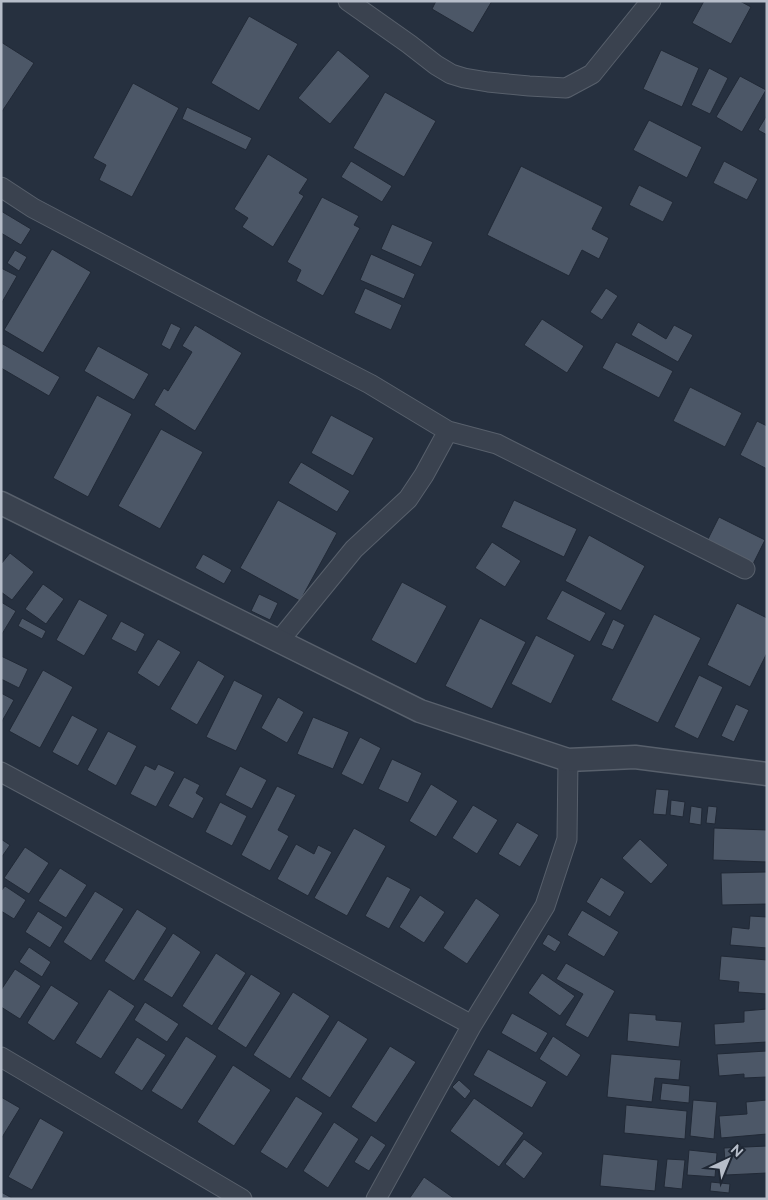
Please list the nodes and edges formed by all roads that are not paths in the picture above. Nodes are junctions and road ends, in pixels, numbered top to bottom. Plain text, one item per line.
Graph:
1 (348, 1) edge
2 (651, 1) edge
3 (1, 188) edge
4 (448, 431) junction
5 (1, 503) edge
6 (745, 569) dead end
7 (279, 641) junction
8 (568, 760) junction
9 (1, 772) edge
10 (767, 774) edge
11 (472, 1025) junction
12 (1, 1057) edge
13 (242, 1199) edge
14 (376, 1199) edge

1 - 2 street
3 - 4 street
4 - 6 street
4 - 7 street
5 - 7 street
7 - 8 street
8 - 10 street
8 - 11 street
9 - 11 street
11 - 14 street
12 - 13 street

